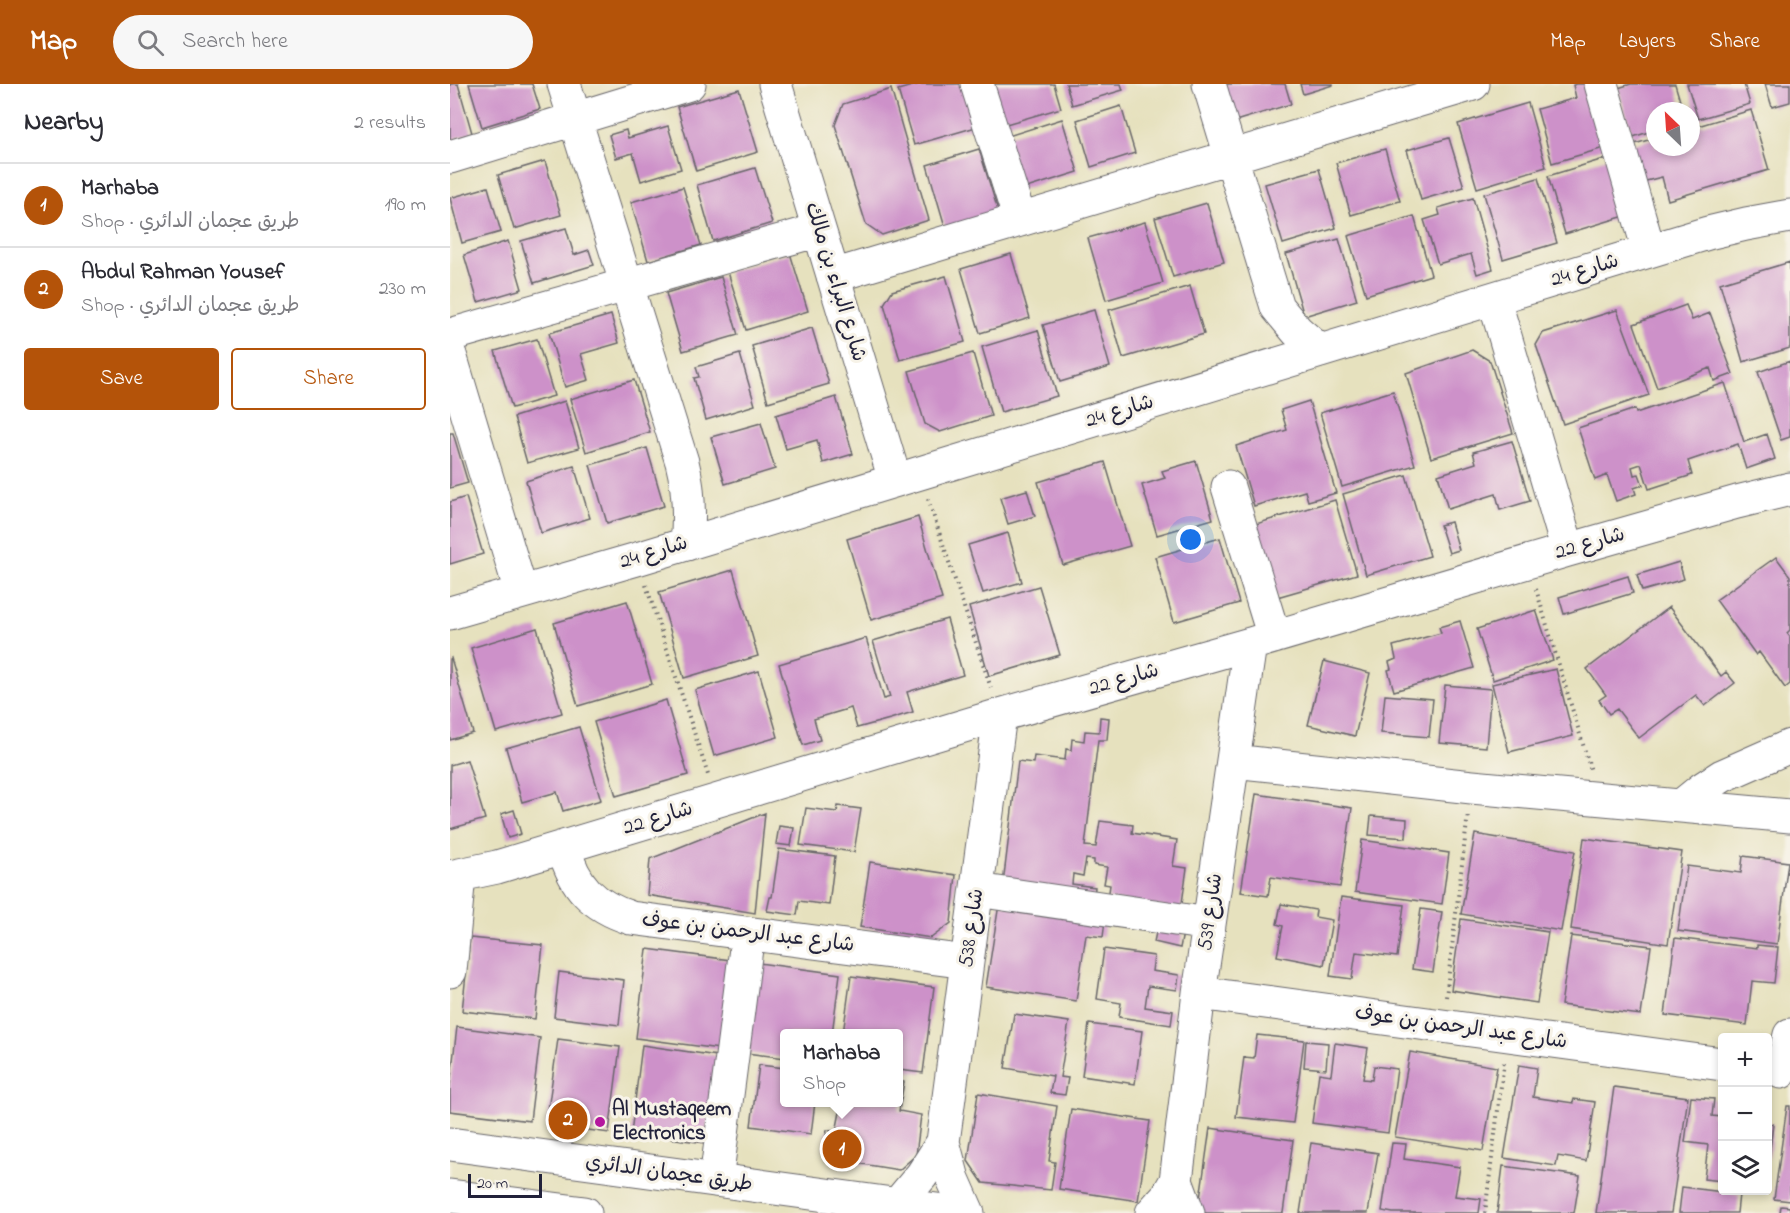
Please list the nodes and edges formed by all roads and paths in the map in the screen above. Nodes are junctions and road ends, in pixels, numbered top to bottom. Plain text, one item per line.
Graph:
1 (564, 84) edge
2 (688, 84) edge
3 (977, 84) edge
4 (1209, 84) edge
5 (1473, 84) edge
6 (1601, 84) edge
7 (784, 86) edge
8 (1399, 95) edge
9 (575, 120) junction
10 (450, 157) edge
11 (1232, 157) junction
12 (1790, 216) edge
13 (1020, 220) junction
14 (819, 230) junction
15 (1649, 251) junction
16 (833, 276) junction
17 (626, 285) junction
18 (1494, 299) junction
19 (1277, 307) junction
20 (450, 335) edge
21 (1320, 351) junction
22 (450, 355) edge
23 (1259, 370) junction
24 (908, 477) junction
25 (1228, 487) dead end
26 (1790, 489) edge
27 (687, 544) junction
28 (1568, 550) junction
29 (637, 559) junction
30 (1528, 562) junction
31 (521, 592) junction
32 (450, 613) edge
33 (1262, 641) junction
34 (1000, 715) junction
35 (1790, 746) edge
36 (1233, 761) junction
37 (1472, 787) junction
38 (1599, 798) junction
39 (717, 801) junction
40 (1681, 806) junction
41 (1790, 816) edge
42 (564, 848) junction
43 (454, 876) edge
44 (978, 890) junction
45 (1209, 924) junction
46 (748, 933) junction
47 (967, 963) junction
48 (450, 970) edge
49 (1199, 993) junction
50 (1442, 1026) junction
51 (1508, 1035) junction
52 (1790, 1035) edge
53 (1718, 1063) edge
54 (1779, 1072) edge
55 (943, 1142) junction
56 (450, 1144) edge
57 (717, 1180) junction
58 (1176, 1181) junction
59 (450, 1196) edge
60 (897, 1205) junction
61 (585, 1213) edge
62 (959, 1213) edge
63 (968, 1213) edge
64 (1152, 1213) edge
65 (1188, 1213) edge
66 (1485, 1213) edge

1 - 9 street
2 - 9 street
3 - 13 street
4 - 11 street
5 - 8 street
6 - 15 street
7 - 14 street, شارع البراء بن مالك
8 - 11 street
9 - 10 street
9 - 17 street
11 - 13 street
11 - 19 street
12 - 15 street, شارع 24
13 - 16 street
14 - 16 street, شارع البراء بن مالك
14 - 17 street
15 - 18 street, شارع 24
16 - 24 street, شارع البراء بن مالك
17 - 20 street
17 - 27 street
18 - 21 street, شارع 24
18 - 28 street
19 - 21 street
19 - 23 street
21 - 23 street, شارع 24
22 - 31 street
23 - 24 street, شارع 24
24 - 27 street, شارع 24
24 - 34 path
25 - 33 street
26 - 28 street, شارع 22
27 - 29 street, شارع 24
28 - 30 street, شارع 22
29 - 31 street, شارع 24
29 - 39 path
30 - 33 street, شارع 22
30 - 38 path
31 - 32 street, شارع 24
33 - 34 street, شارع 22
33 - 36 street, شارع 539
34 - 39 street, شارع 22
34 - 44 street, شارع 538
35 - 40 street
36 - 37 street
36 - 45 street, شارع 539
37 - 38 street
37 - 50 path
38 - 40 street
39 - 42 street, شارع 22
40 - 41 street
42 - 43 street, شارع 22
42 - 46 street, شارع عبد الرحمن بن عوف
43 - 48 street
44 - 45 street
44 - 47 street, شارع 538
45 - 49 street, شارع 539
46 - 47 street, شارع عبد الرحمن بن عوف
46 - 57 street
47 - 55 street, شارع 538
49 - 50 street, شارع عبد الرحمن بن عوف
49 - 58 street, شارع 539
50 - 51 street, شارع عبد الرحمن بن عوف
51 - 53 street, شارع عبد الرحمن بن عوف
51 - 66 path
52 - 54 street
55 - 60 street, شارع 538
55 - 63 street, شارع 538
56 - 57 street, طريق عجمان الدائري
57 - 60 street, طريق عجمان الدائري
58 - 64 street, شارع 539
58 - 65 street, شارع 539
59 - 61 street
60 - 62 street, طريق عجمان الدائري

